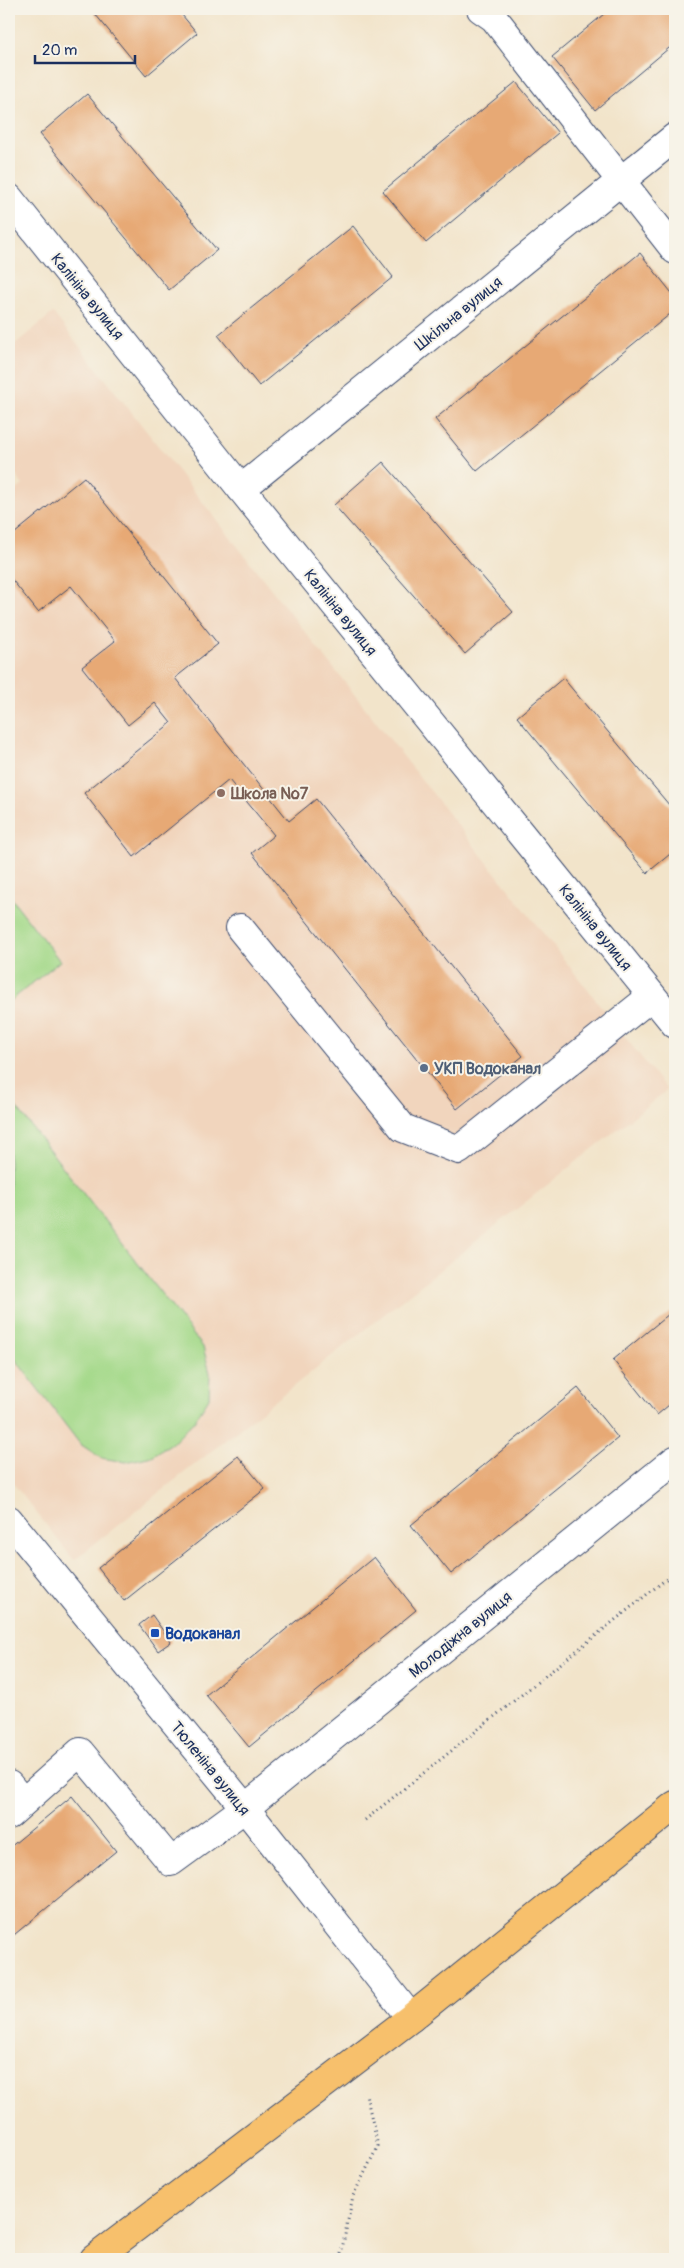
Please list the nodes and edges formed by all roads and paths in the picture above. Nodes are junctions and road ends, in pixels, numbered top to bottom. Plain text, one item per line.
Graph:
1 (481, 9) edge
2 (675, 137) edge
3 (621, 181) junction
4 (9, 198) edge
5 (675, 250) edge
6 (241, 489) junction
7 (240, 928) dead end
8 (652, 996) junction
9 (675, 1024) edge
10 (675, 1460) edge
11 (9, 1520) edge
12 (675, 1572) edge
13 (14, 1801) edge
14 (675, 1805) edge
15 (244, 1808) junction
16 (365, 1820) dead end
17 (412, 2018) junction
18 (366, 2094) dead end
19 (94, 2259) edge
20 (340, 2259) edge

1 - 3 street
2 - 3 street, Шкільна вулиця
3 - 5 street
3 - 6 street, Шкільна вулиця
4 - 6 street, Калініна вулиця
6 - 8 street, Калініна вулиця
7 - 8 street
8 - 9 street, Калініна вулиця
10 - 15 street, Молодіжна вулиця
11 - 15 street, Тюленіна вулиця
12 - 16 path
13 - 15 street, Молодіжна вулиця
14 - 17 highway
15 - 17 street, Тюленіна вулиця
17 - 19 highway
18 - 20 path

